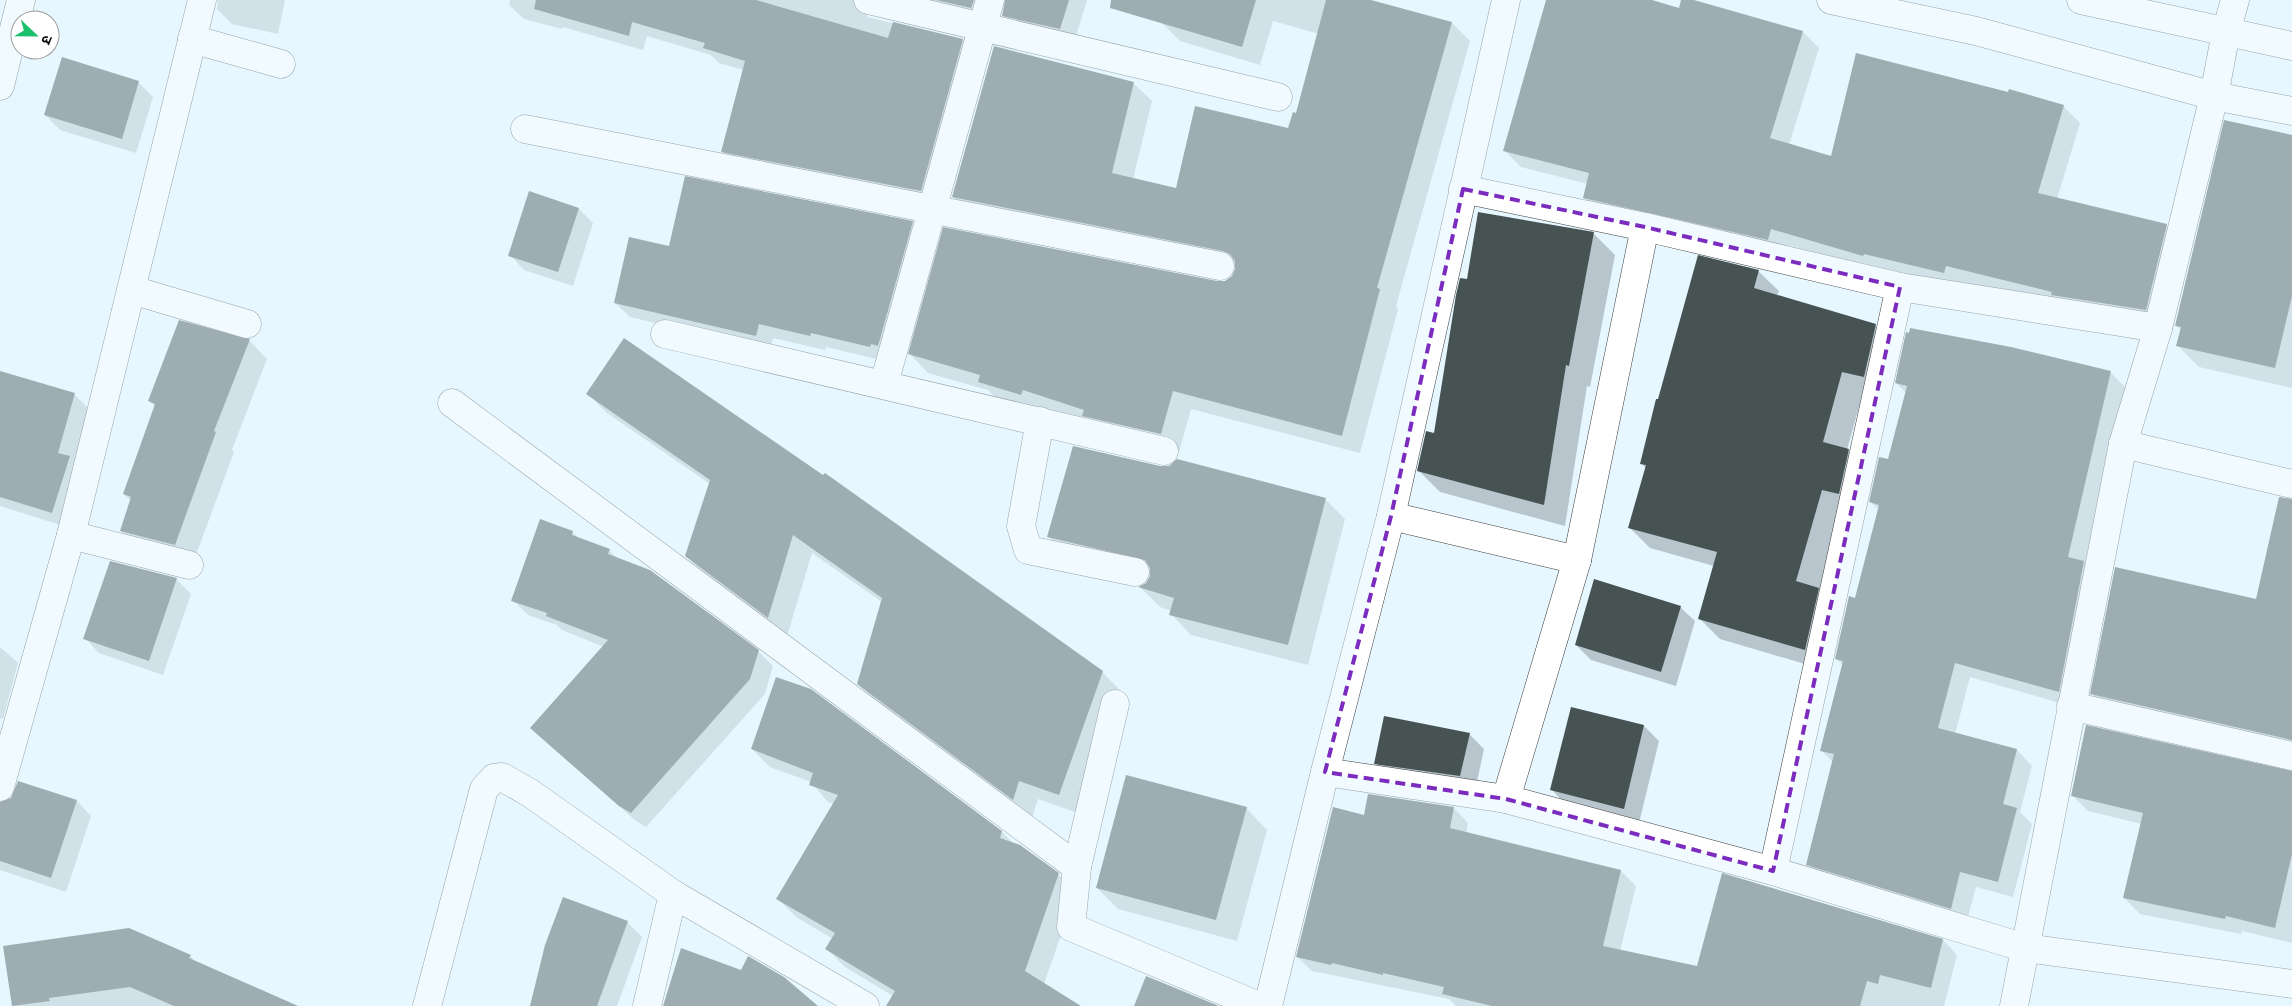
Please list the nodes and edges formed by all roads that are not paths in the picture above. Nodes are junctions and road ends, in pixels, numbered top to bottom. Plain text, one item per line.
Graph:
1 (21, 0) edge
2 (202, 0) edge
3 (868, 0) edge
4 (990, 0) edge
5 (1506, 0) edge
6 (1831, 0) edge
7 (2081, 0) edge
8 (2235, 0) edge
9 (984, 26) junction
10 (2226, 32) junction
11 (192, 40) junction
12 (2292, 46) edge
13 (280, 64) dead end
14 (0, 86) edge
15 (2214, 96) junction
16 (1278, 98) dead end
17 (2292, 111) edge
18 (525, 130) dead end
19 (1463, 189) junction
20 (934, 209) junction
21 (1645, 227) junction
22 (1220, 266) dead end
23 (1900, 287) junction
24 (132, 290) junction
25 (247, 324) dead end
26 (2158, 328) junction
27 (665, 334) dead end
28 (884, 384) junction
29 (452, 403) dead end
30 (1040, 421) junction
31 (2123, 444) junction
32 (1164, 451) dead end
33 (2292, 484) edge
34 (1391, 516) junction
35 (71, 535) junction
36 (1577, 560) junction
37 (189, 565) dead end
38 (1135, 572) dead end
39 (1115, 704) dead end
40 (2070, 706) junction
41 (2292, 756) edge
42 (1325, 772) junction
43 (0, 787) edge
44 (1506, 798) junction
45 (1077, 867) junction
46 (1773, 871) junction
47 (673, 894) junction
48 (2025, 948) junction
49 (2292, 984) edge
50 (849, 1002) edge
51 (427, 1006) edge
52 (647, 1006) edge
53 (1259, 1006) edge
54 (1268, 1006) edge
55 (2014, 1006) edge

1 - 14 street
2 - 11 street
3 - 9 street
4 - 9 street
5 - 19 street
6 - 15 street
7 - 10 street
8 - 10 street
9 - 16 street
9 - 20 street
10 - 12 street
10 - 15 street
11 - 13 street
11 - 24 street
15 - 17 street
15 - 26 street
18 - 20 street
19 - 21 street
19 - 34 street
20 - 22 street
20 - 28 street
21 - 23 street
21 - 36 street
23 - 26 street
23 - 46 street
24 - 25 street
24 - 35 street
26 - 31 street
27 - 28 street
28 - 30 street
29 - 45 street
30 - 32 street
30 - 38 street
31 - 33 street
31 - 40 street
34 - 36 street
34 - 42 street
35 - 37 street
35 - 43 street
36 - 44 street
39 - 45 street
40 - 41 street
40 - 48 street
42 - 44 street
42 - 54 street
44 - 46 street
45 - 53 street
46 - 48 street
47 - 50 street
47 - 51 street
47 - 52 street
48 - 49 street
48 - 55 street

